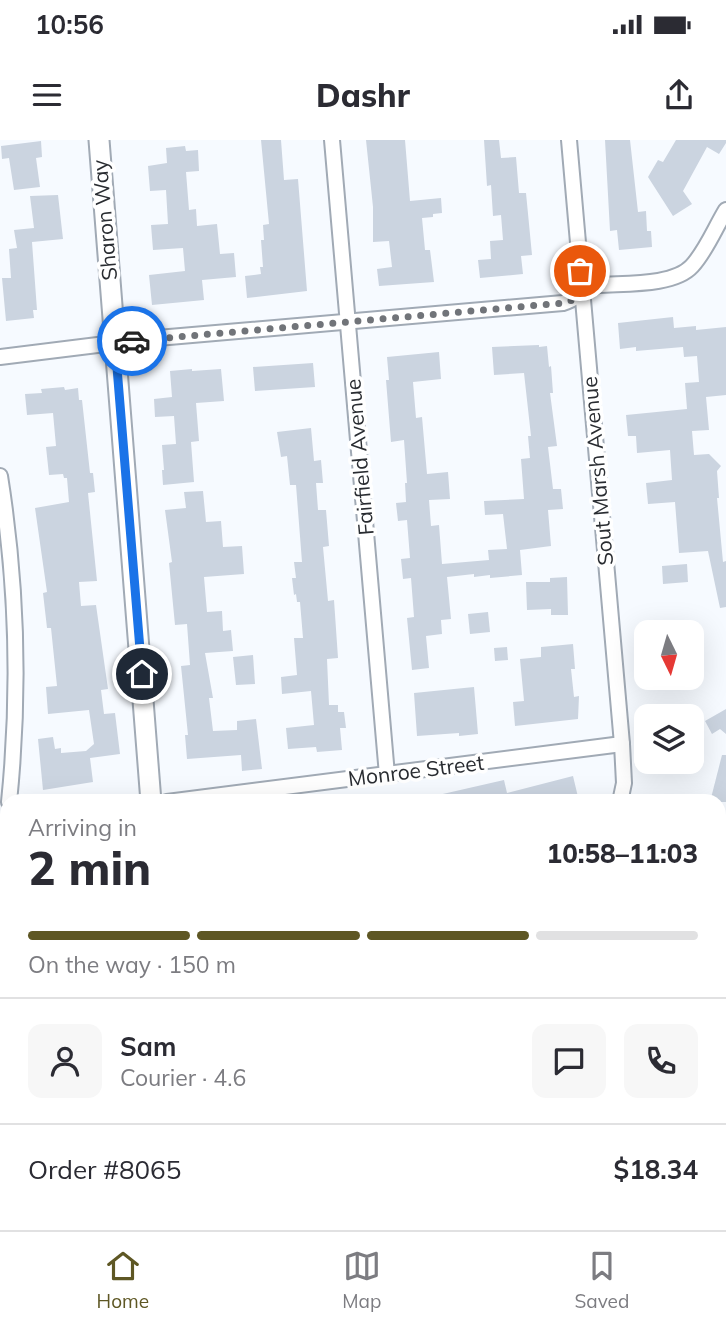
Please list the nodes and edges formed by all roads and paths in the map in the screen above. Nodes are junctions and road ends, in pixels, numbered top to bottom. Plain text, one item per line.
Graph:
1 (99, 140) edge
2 (331, 140) edge
3 (569, 140) edge
4 (726, 210) edge
5 (582, 294) junction
6 (348, 322) junction
7 (115, 343) junction
8 (0, 357) edge
9 (0, 476) edge
10 (622, 744) junction
11 (387, 775) junction
12 (9, 794) edge
13 (150, 794) edge
14 (232, 794) edge
15 (622, 794) edge

1 - 7 street, Sharon Way
2 - 6 street, Fairfield Avenue
3 - 5 street, Sout Marsh Avenue
4 - 5 street
5 - 6 street
5 - 10 street, Sout Marsh Avenue
6 - 7 street
6 - 11 street, Fairfield Avenue
7 - 8 street
7 - 13 street, Sharon Way
9 - 12 street
10 - 11 street, Monroe Street
10 - 15 street, Sout Marsh Avenue
11 - 14 street, Monroe Street

